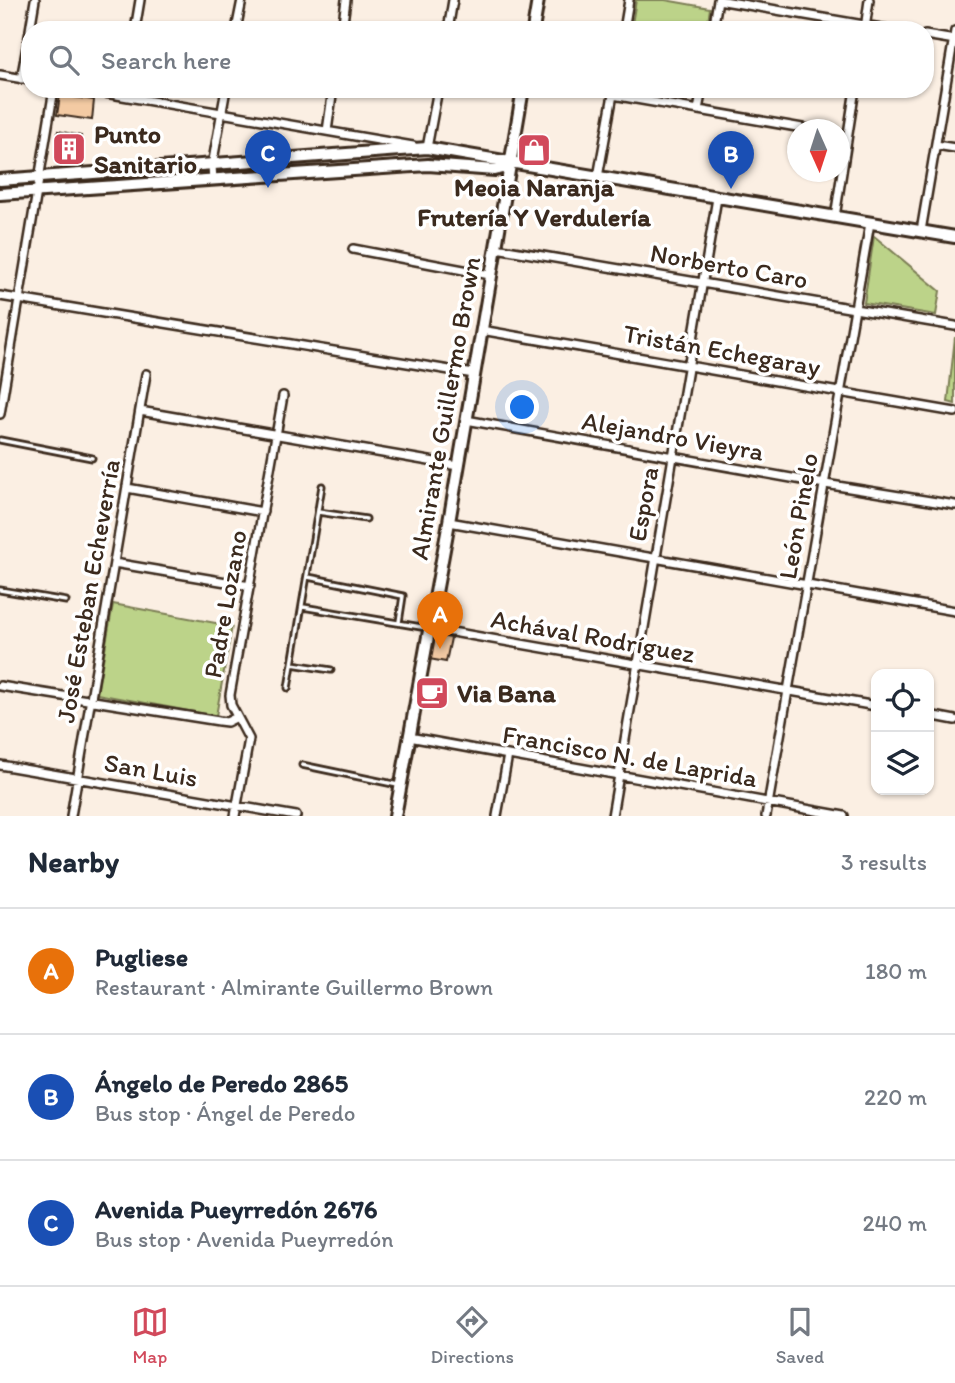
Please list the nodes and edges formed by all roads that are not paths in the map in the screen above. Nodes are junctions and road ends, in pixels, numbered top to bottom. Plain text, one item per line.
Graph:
1 (35, 0) edge
2 (140, 0) edge
3 (242, 0) edge
4 (346, 0) edge
5 (453, 0) edge
6 (538, 0) edge
7 (629, 0) edge
8 (718, 0) edge
9 (869, 0) edge
10 (32, 21) edge
11 (136, 21) edge
12 (238, 21) edge
13 (343, 21) edge
14 (450, 21) edge
15 (534, 21) edge
16 (626, 21) edge
17 (714, 21) edge
18 (832, 21) edge
19 (866, 21) edge
20 (934, 36) edge
21 (955, 37) edge
22 (0, 75) edge
23 (21, 79) edge
24 (52, 98) edge
25 (150, 98) edge
26 (224, 98) edge
27 (332, 98) edge
28 (436, 98) edge
29 (521, 98) edge
30 (612, 98) edge
31 (641, 98) edge
32 (700, 98) edge
33 (853, 98) edge
34 (698, 110) junction
35 (222, 112) junction
36 (848, 119) edge
37 (787, 125) edge
38 (327, 131) junction
39 (936, 145) junction
40 (427, 148) junction
41 (955, 148) edge
42 (510, 161) junction
43 (212, 166) junction
44 (598, 177) junction
45 (39, 178) junction
46 (0, 180) edge
47 (213, 180) junction
48 (839, 182) edge
49 (36, 192) junction
50 (0, 194) edge
51 (717, 198) junction
52 (835, 217) junction
53 (870, 222) junction
54 (921, 231) junction
55 (955, 237) edge
56 (353, 248) dead end
57 (496, 248) junction
58 (490, 275) junction
59 (702, 284) junction
60 (0, 296) edge
61 (19, 300) junction
62 (855, 309) junction
63 (955, 326) edge
64 (481, 330) junction
65 (688, 367) junction
66 (146, 374) dead end
67 (474, 374) junction
68 (841, 392) junction
69 (283, 396) dead end
70 (140, 411) junction
71 (955, 412) edge
72 (0, 414) edge
73 (466, 420) junction
74 (276, 435) junction
75 (0, 440) edge
76 (672, 457) junction
77 (92, 458) dead end
78 (458, 466) junction
79 (825, 484) junction
80 (321, 486) dead end
81 (127, 488) junction
82 (955, 505) edge
83 (263, 512) junction
84 (318, 512) junction
85 (366, 519) dead end
86 (449, 522) junction
87 (655, 558) junction
88 (114, 562) junction
89 (308, 577) junction
90 (807, 585) junction
91 (250, 586) junction
92 (0, 590) edge
93 (66, 601) dead end
94 (303, 607) junction
95 (955, 611) edge
96 (399, 622) junction
97 (429, 628) junction
98 (292, 664) junction
99 (637, 664) junction
100 (331, 670) dead end
101 (0, 686) edge
102 (288, 688) dead end
103 (788, 691) junction
104 (91, 700) junction
105 (871, 705) edge
106 (237, 716) junction
107 (934, 716) edge
108 (955, 720) edge
109 (409, 737) junction
110 (508, 755) junction
111 (0, 765) edge
112 (302, 765) dead end
113 (618, 775) junction
114 (78, 778) junction
115 (400, 786) junction
116 (768, 803) junction
117 (237, 806) junction
118 (71, 816) edge
119 (236, 816) edge
120 (296, 816) edge
121 (395, 816) edge
122 (496, 816) edge
123 (612, 816) edge
124 (766, 816) edge
125 (844, 816) edge

1 - 10 street
2 - 11 street
3 - 12 street
4 - 13 street
5 - 14 street
6 - 15 main road
7 - 16 street
8 - 17 street
8 - 18 street
9 - 19 street
20 - 21 street
21 - 39 street
22 - 23 street
24 - 45 street
25 - 35 street
26 - 35 street
27 - 38 street
28 - 40 street
29 - 42 main road, Almirante Guillermo Brown
30 - 44 street
31 - 34 street
32 - 34 street
33 - 36 street
34 - 37 street
35 - 38 street
35 - 43 street
38 - 40 street
39 - 41 street
39 - 54 street
40 - 42 main road
40 - 43 main road
42 - 44 main road
42 - 47 main road
42 - 57 main road, Almirante Guillermo Brown
43 - 45 main road
43 - 47 street
44 - 51 main road
45 - 46 main road
45 - 49 street
47 - 49 main road
48 - 52 street
49 - 50 main road
49 - 61 street
51 - 52 main road
51 - 59 street, Espora
52 - 53 main road
53 - 54 main road
53 - 62 street, León Pinelo
54 - 55 main road
56 - 58 street
57 - 58 main road, Almirante Guillermo Brown
57 - 59 street, Norberto Caro
58 - 64 main road, Almirante Guillermo Brown
59 - 62 street, Norberto Caro
59 - 65 street, Espora
60 - 61 street
61 - 67 street
61 - 72 street
62 - 63 street, Norberto Caro
62 - 68 street, León Pinelo
64 - 65 street, Tristán Echegaray
64 - 67 main road, Almirante Guillermo Brown
65 - 68 street, Tristán Echegaray
65 - 76 street, Espora
66 - 70 street, José Esteban Echeverría
67 - 73 main road, Almirante Guillermo Brown
68 - 71 street, Tristán Echegaray
68 - 79 street, León Pinelo
69 - 74 street, Padre Lozano
70 - 74 street
70 - 81 street, José Esteban Echeverría
73 - 76 street, Alejandro Vieyra
73 - 78 main road, Almirante Guillermo Brown
74 - 78 street
74 - 83 street, Padre Lozano
75 - 77 lane
76 - 79 street, Alejandro Vieyra
76 - 87 street, Espora
78 - 86 main road, Almirante Guillermo Brown
79 - 82 street, Alejandro Vieyra
79 - 90 street, León Pinelo
80 - 84 lane
81 - 83 street
81 - 88 street, José Esteban Echeverría
83 - 91 street, Padre Lozano
84 - 85 lane
84 - 89 lane
86 - 87 street
86 - 97 main road, Almirante Guillermo Brown
87 - 90 street
87 - 99 street, Espora
88 - 91 street
88 - 104 street, José Esteban Echeverría
89 - 94 lane
89 - 96 lane
90 - 95 street
90 - 103 street, León Pinelo
91 - 106 street, Padre Lozano
92 - 93 lane
94 - 96 lane, Achával Rodríguez
94 - 98 lane
96 - 97 lane, Achával Rodríguez
97 - 99 street, Achával Rodríguez
97 - 109 main road, Almirante Guillermo Brown
98 - 100 lane
98 - 102 lane
99 - 103 street, Achával Rodríguez
99 - 113 street, Espora
101 - 104 street
103 - 105 street, Achával Rodríguez
103 - 116 street, León Pinelo
104 - 106 street
104 - 114 street, José Esteban Echeverría
106 - 117 street, Padre Lozano
107 - 108 street
109 - 110 street, Francisco N. de Laprida
109 - 115 main road, Almirante Guillermo Brown
110 - 113 street, Francisco N. de Laprida
110 - 122 street
111 - 114 street, San Luis
112 - 115 lane
113 - 116 street, Francisco N. de Laprida
113 - 123 street, Espora
114 - 117 street, San Luis
114 - 118 street, José Esteban Echeverría
115 - 121 main road, Almirante Guillermo Brown
116 - 124 street, León Pinelo
116 - 125 street, Francisco N. de Laprida
117 - 119 street, Padre Lozano
117 - 120 street, San Luis

